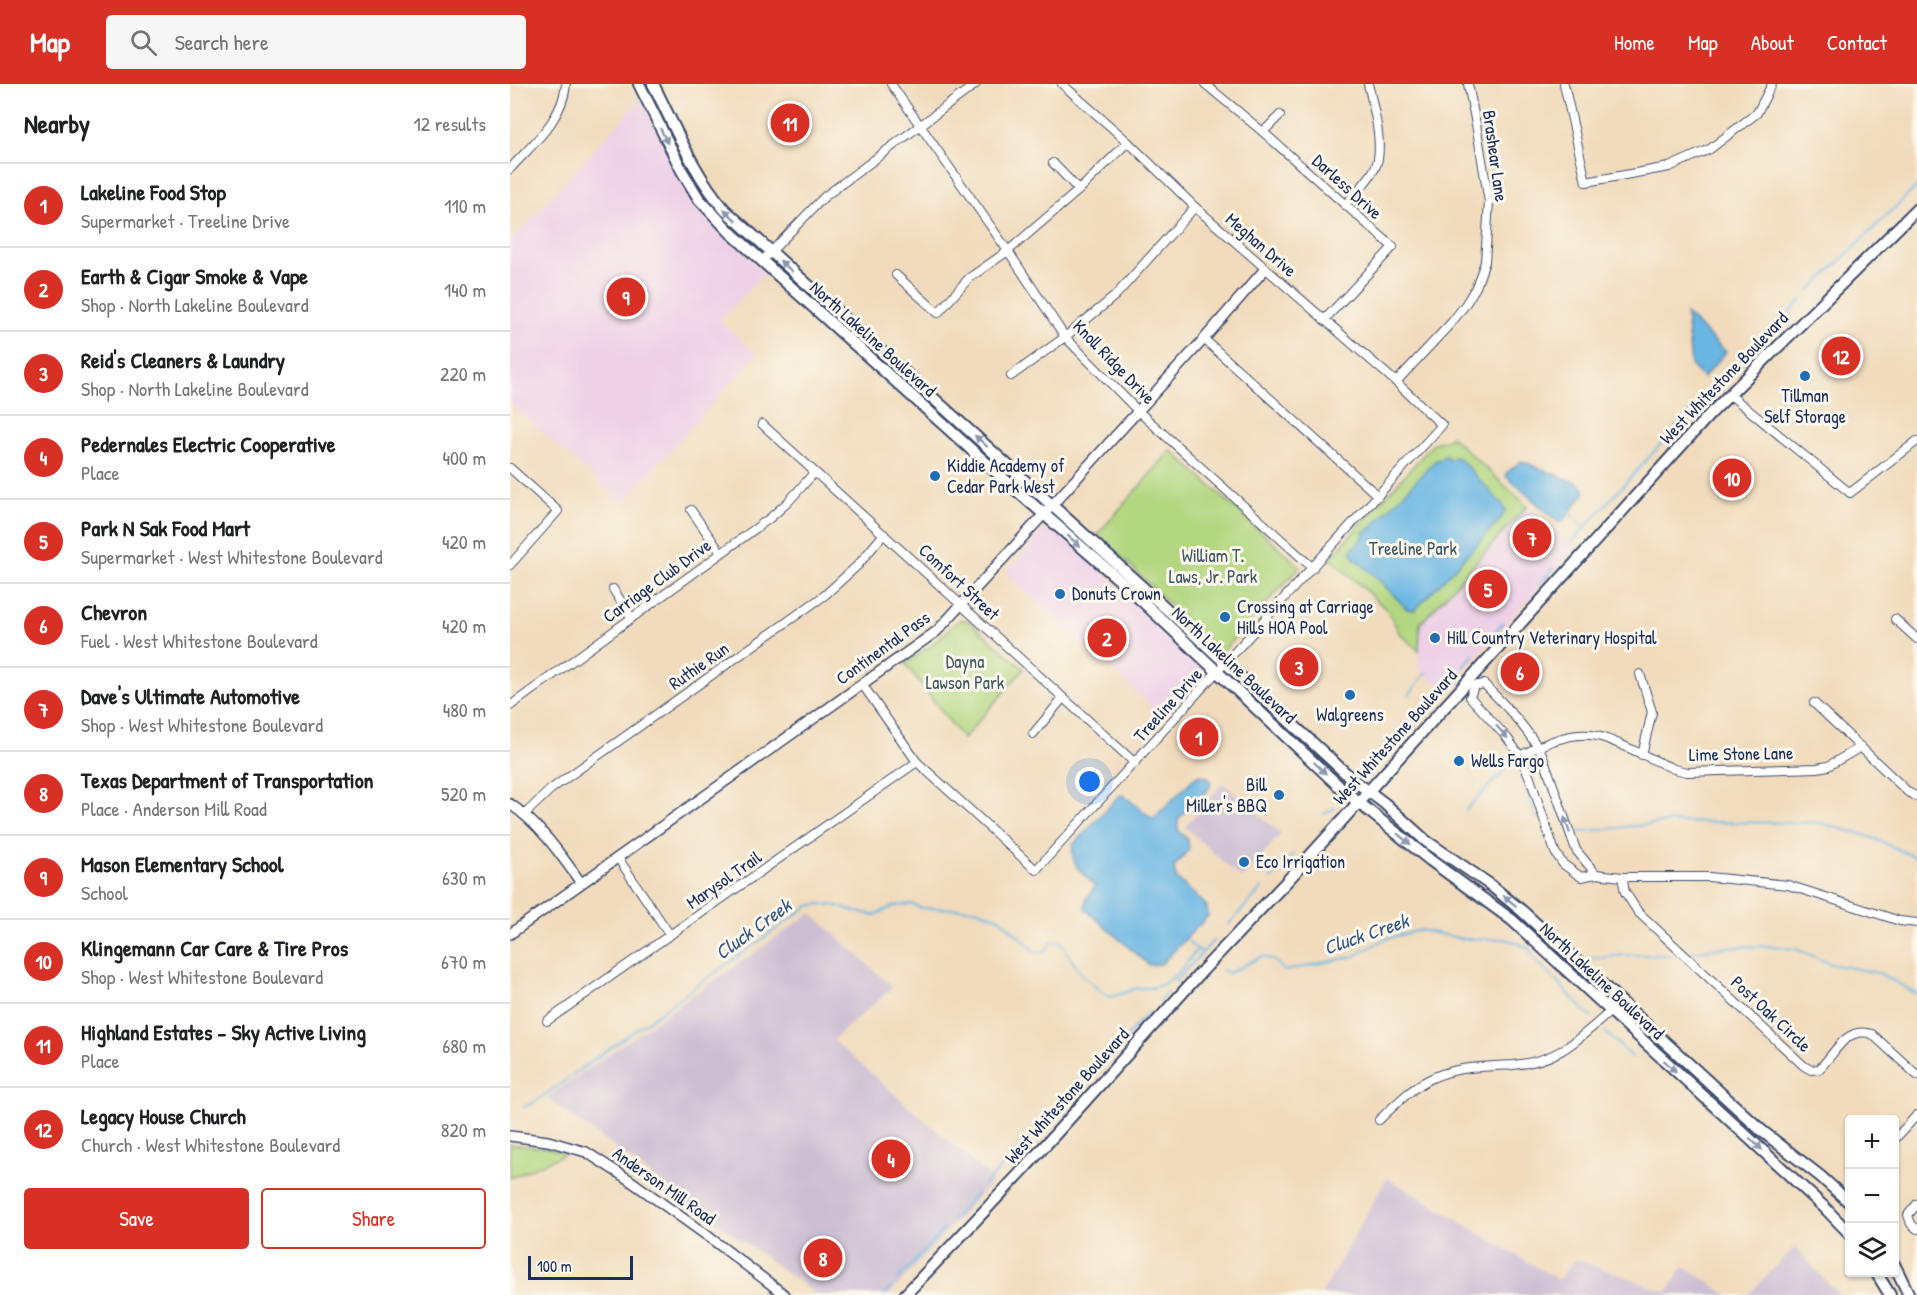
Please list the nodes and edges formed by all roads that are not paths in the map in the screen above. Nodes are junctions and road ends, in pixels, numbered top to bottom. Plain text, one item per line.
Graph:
1 (566, 84) edge
2 (639, 84) edge
3 (653, 84) edge
4 (891, 84) edge
5 (1062, 84) edge
6 (1205, 84) edge
7 (1368, 84) edge
8 (1467, 84) edge
9 (1564, 84) edge
10 (1772, 84) edge
11 (974, 85) edge
12 (1280, 115) dead end
13 (921, 126) junction
14 (1263, 132) junction
15 (1128, 142) junction
16 (1053, 163) dead end
17 (510, 170) edge
18 (1079, 190) junction
19 (1345, 205) junction
20 (1195, 207) junction
21 (1917, 208) edge
22 (1008, 251) junction
23 (771, 252) junction
24 (762, 261) junction
25 (1265, 269) junction
26 (897, 275) dead end
27 (1324, 320) junction
28 (1065, 337) junction
29 (1204, 339) junction
30 (1011, 376) dead end
31 (1396, 382) junction
32 (1729, 394) junction
33 (1138, 411) junction
34 (762, 424) dead end
35 (1442, 425) joint
36 (1917, 441) edge
37 (510, 468) edge
38 (814, 473) junction
39 (1378, 496) junction
40 (691, 510) dead end
41 (1048, 511) junction
42 (884, 534) junction
43 (721, 553) junction
44 (510, 565) edge
45 (1313, 568) junction
46 (613, 589) dead end
47 (962, 605) junction
48 (631, 617) junction
49 (1895, 619) dead end
50 (1917, 639) edge
51 (1222, 668) junction
52 (1640, 674) dead end
53 (862, 684) junction
54 (1471, 684) junction
55 (1063, 698) junction
56 (1814, 703) dead end
57 (510, 706) edge
58 (1033, 734) dead end
59 (1538, 746) junction
60 (1861, 747) junction
61 (1642, 755) junction
62 (1520, 756) junction
63 (917, 762) junction
64 (1135, 763) junction
65 (1368, 792) junction
66 (1917, 797) edge
67 (1359, 803) junction
68 (510, 804) edge
69 (525, 814) junction
70 (618, 858) junction
71 (1596, 874) junction
72 (1622, 878) junction
73 (581, 883) junction
74 (1917, 923) edge
75 (511, 932) edge
76 (670, 935) junction
77 (1620, 1001) junction
78 (1612, 1012) junction
79 (548, 1021) dead end
80 (1917, 1075) edge
81 (1723, 1095) junction
82 (1713, 1105) junction
83 (1917, 1115) edge
84 (1379, 1120) dead end
85 (1899, 1135) edge
86 (510, 1136) edge
87 (1845, 1198) edge
88 (1917, 1204) edge
89 (1845, 1228) edge
90 (1917, 1229) edge
91 (1899, 1274) edge
92 (1879, 1277) edge
93 (785, 1295) edge
94 (905, 1295) edge
95 (1890, 1295) edge
96 (1909, 1295) edge

1 - 17 street
2 -> 24 main road, North Lakeline Boulevard
23 -> 3 main road, North Lakeline Boulevard
4 - 13 street, Knoll Ridge Drive
5 - 15 street, Meghan Drive
6 - 14 street, Darless Drive
7 - 19 street
8 - 31 street, Brashear Lane
9 - 10 street
11 - 13 street
12 - 14 street
13 - 22 street, Knoll Ridge Drive
13 - 23 street
14 - 19 street, Darless Drive
15 - 18 street
15 - 20 street, Meghan Drive
16 - 18 street
18 - 22 street
19 - 27 street, Darless Drive
20 - 25 street, Meghan Drive
20 - 28 street
21 - 32 main road, West Whitestone Boulevard
22 - 26 street
22 - 28 street, Knoll Ridge Drive
23 - 24 street
41 -> 23 main road, North Lakeline Boulevard
24 - 41 main road, North Lakeline Boulevard
25 - 27 street, Meghan Drive
25 - 29 street, Continental Pass
27 - 31 street, Meghan Drive
28 - 30 street
28 - 33 street, Knoll Ridge Drive
29 - 33 street, Continental Pass
29 - 39 street
31 - 35 street, Meghan Drive
32 - 36 street
32 - 54 main road, West Whitestone Boulevard
33 - 41 street, Continental Pass
33 - 45 street, Knoll Ridge Drive
34 - 38 street, Comfort Street
35 - 39 street, Treeline Drive
37 - 44 street
38 - 42 street, Comfort Street
38 - 43 street, Carriage Club Drive
39 - 45 street, Treeline Drive
40 - 43 street
41 - 47 street, Continental Pass
41 - 51 main road, North Lakeline Boulevard
42 - 47 street, Comfort Street
42 - 69 street, Ruthie Run
43 - 48 street, Carriage Club Drive
45 - 51 street, Treeline Drive
46 - 48 street
47 - 53 street, Continental Pass
47 - 55 street, Comfort Street
48 - 57 street, Carriage Club Drive
49 - 50 street
51 - 64 street, Treeline Drive
51 - 65 main road, North Lakeline Boulevard
51 -> 67 main road, North Lakeline Boulevard
52 - 61 street
53 - 63 street
53 - 70 street, Continental Pass
54 - 59 street
54 -> 62 street
54 - 65 main road, West Whitestone Boulevard
55 - 58 street
55 - 64 street, Comfort Street
56 - 60 street
59 - 61 street, Lime Stone Lane
59 - 62 street, Lime Stone Lane
71 -> 59 street
60 - 61 street, Lime Stone Lane
60 - 66 street
62 - 71 street
63 - 64 street, Treeline Drive
63 - 76 street, Marysol Trail
65 - 67 main road, West Whitestone Boulevard
77 -> 65 main road, North Lakeline Boulevard
67 -> 78 main road, North Lakeline Boulevard
67 - 94 main road, West Whitestone Boulevard
68 - 69 street
69 - 73 street
70 - 73 street, Continental Pass
70 - 76 street
71 - 72 street
72 - 74 street
72 - 80 street, Post Oak Circle
73 - 75 street, Continental Pass
76 - 79 street, Marysol Trail
77 - 78 street
77 - 81 main road, North Lakeline Boulevard
78 -> 82 main road, North Lakeline Boulevard
78 - 84 street
81 - 82 main road
81 - 87 main road, North Lakeline Boulevard
82 -> 89 main road, North Lakeline Boulevard
83 - 85 street
86 - 93 street, Anderson Mill Road
88 - 90 street
91 - 96 main road
92 - 95 main road

